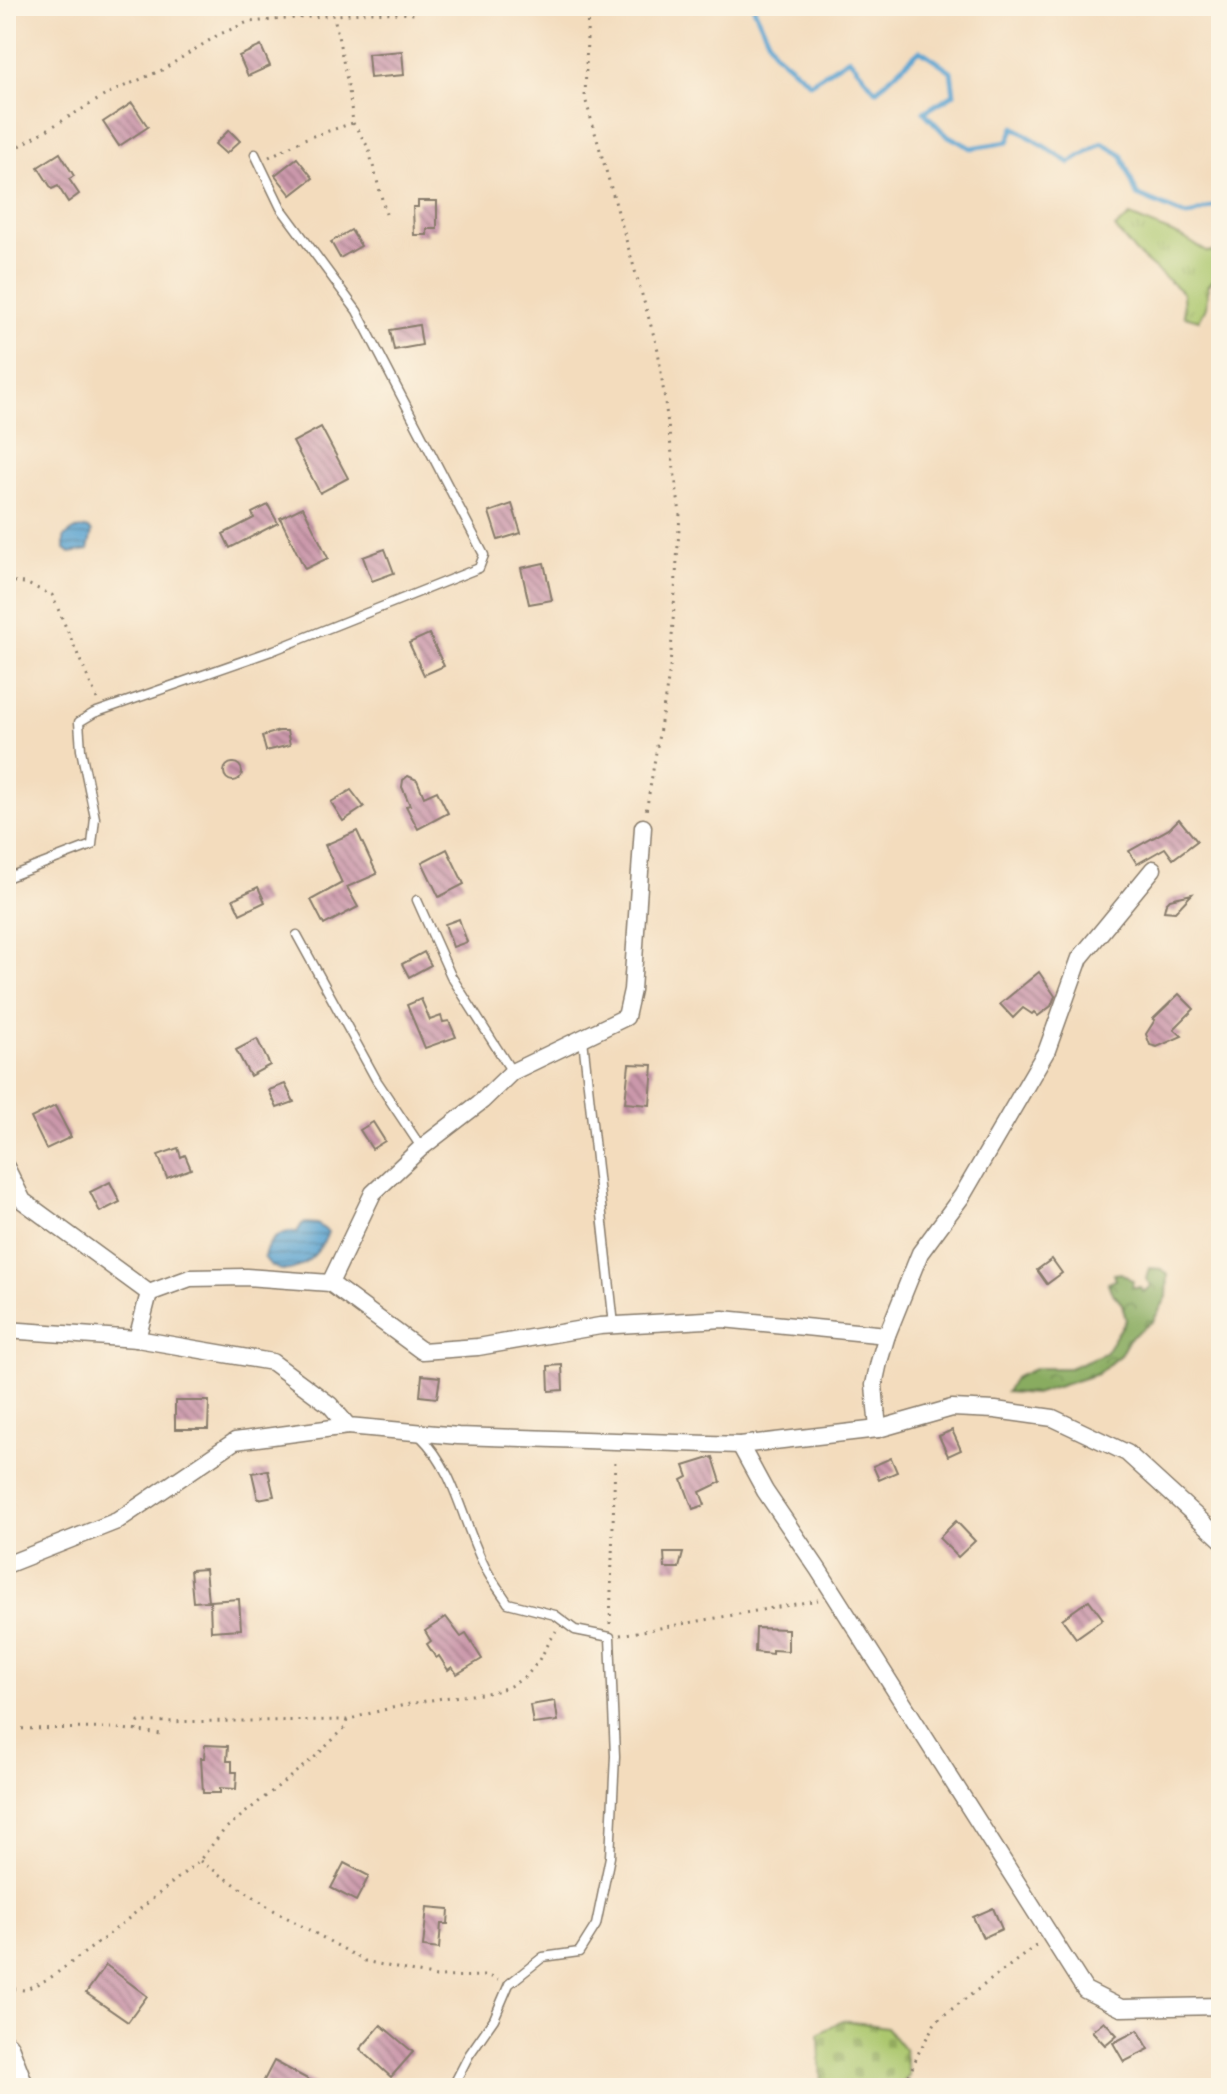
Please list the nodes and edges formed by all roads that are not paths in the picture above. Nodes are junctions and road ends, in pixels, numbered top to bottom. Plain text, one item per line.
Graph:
1 (256, 158) road end
2 (643, 827) road end
3 (1153, 869) dead end
4 (6, 878) edge
5 (417, 900) dead end
6 (297, 935) dead end
7 (583, 1039) junction
8 (512, 1072) junction
9 (421, 1148) junction
10 (6, 1167) edge
11 (330, 1283) junction
12 (149, 1293) junction
13 (614, 1325) junction
14 (6, 1330) edge
15 (887, 1335) junction
16 (137, 1339) junction
17 (348, 1426) junction
18 (878, 1429) junction
19 (417, 1432) junction
20 (740, 1445) junction
21 (1221, 1539) edge
22 (6, 1565) edge
23 (1221, 2006) edge
24 (6, 2047) edge
25 (22, 2088) edge
26 (452, 2088) edge

1 - 4 lane
2 - 7 street
3 - 15 street
5 - 8 lane
6 - 9 lane
7 - 8 street
7 - 13 lane
8 - 9 street
9 - 11 street
10 - 12 street
11 - 12 street
11 - 13 street
12 - 16 street
13 - 15 street
14 - 16 street
15 - 18 street
16 - 17 street
17 - 19 street
17 - 22 street
18 - 20 street
18 - 21 street
19 - 20 street
19 - 26 lane
20 - 23 street
24 - 25 main road

